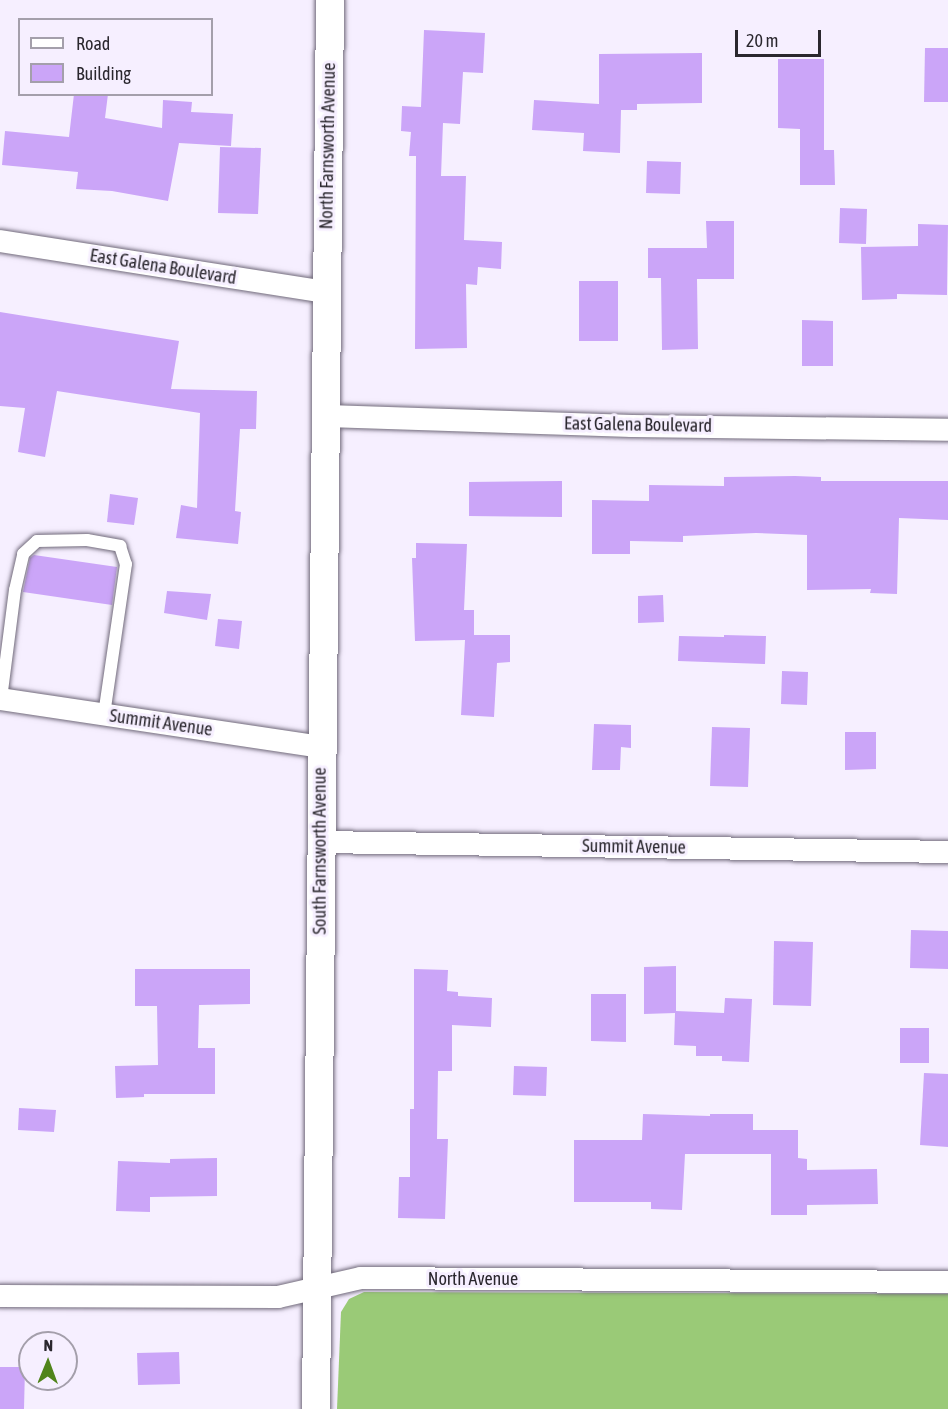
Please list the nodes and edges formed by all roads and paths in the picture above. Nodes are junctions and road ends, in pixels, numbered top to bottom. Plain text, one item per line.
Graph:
1 (330, 0) edge
2 (0, 241) edge
3 (326, 292) junction
4 (327, 416) junction
5 (948, 430) edge
6 (1, 699) edge
7 (104, 715) junction
8 (321, 747) junction
9 (321, 842) junction
10 (948, 852) edge
11 (948, 1282) edge
12 (318, 1289) junction
13 (0, 1296) edge
14 (316, 1409) edge

1 - 3 street, North Farnsworth Avenue
2 - 3 street, East Galena Boulevard
3 - 4 street, South Farnsworth Avenue
4 - 5 street, East Galena Boulevard
4 - 8 street, South Farnsworth Avenue
6 - 7 street, Summit Avenue
6 - 7 lane
7 - 8 street, Summit Avenue
8 - 9 street, South Farnsworth Avenue
9 - 10 street, Summit Avenue
9 - 12 street, South Farnsworth Avenue
11 - 12 street, North Avenue
12 - 13 street, North Avenue
12 - 14 street, South Farnsworth Avenue

